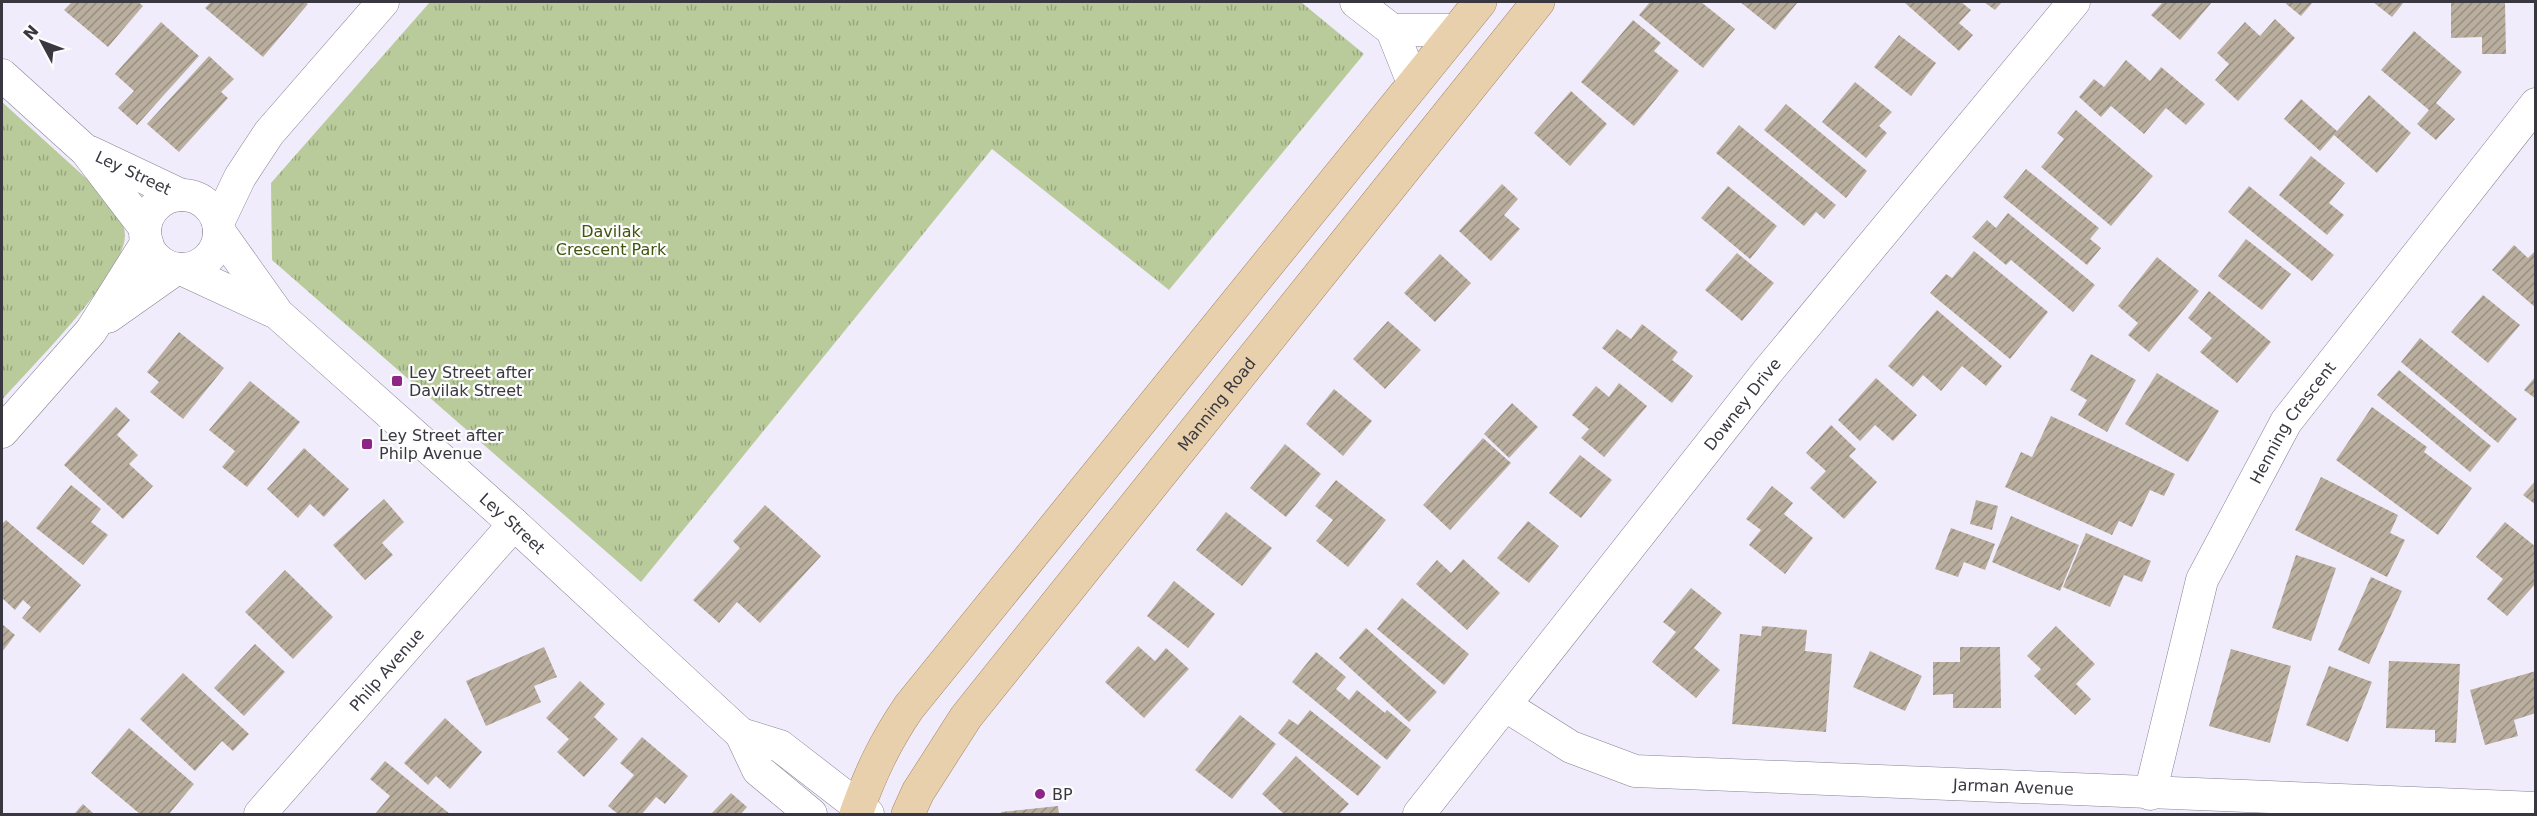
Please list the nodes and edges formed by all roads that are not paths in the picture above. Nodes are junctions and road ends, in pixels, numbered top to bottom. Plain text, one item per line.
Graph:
1 (383, 2) edge
2 (1356, 2) edge
3 (1480, 2) edge
4 (1539, 2) edge
5 (2074, 2) edge
6 (1392, 30) junction
7 (1456, 30) junction
8 (2, 75) edge
9 (1413, 83) junction
10 (2535, 104) edge
11 (268, 134) junction
12 (86, 151) junction
13 (185, 195) junction
14 (219, 227) junction
15 (146, 235) junction
16 (179, 269) junction
17 (278, 314) junction
18 (91, 331) junction
19 (2, 432) edge
20 (514, 524) junction
21 (1506, 705) junction
22 (741, 734) junction
23 (2150, 794) junction
24 (2057, 802) edge
25 (2535, 808) edge
26 (861, 812) edge
27 (260, 814) edge
28 (811, 814) edge
29 (908, 814) edge
30 (1419, 814) edge

1 - 11 street
2 - 6 street
3 - 7 main road
4 - 29 main road, Manning Road
5 - 21 street, Downey Drive
6 - 7 street
6 - 9 street
7 - 9 main road
8 - 12 street, Ley Street
9 - 26 main road
10 - 23 street, Henning Crescent
11 - 13 street
11 - 14 street
12 - 13 street, Ley Street
12 - 15 street, Ley Street
13 - 14 street, Ley Street
13 - 15 street, Ley Street
14 - 16 street
14 - 17 street, Ley Street
15 - 16 street, Ley Street
15 - 18 street
16 - 17 street, Ley Street
16 - 18 street
17 - 20 street, Ley Street
18 - 19 street
20 - 22 street, Ley Street
20 - 27 street, Philp Avenue
21 - 24 street, Jarman Avenue
21 - 30 street, Downey Drive
22 - 26 street, Ley Street
22 - 28 street, Ley Street
23 - 24 street, Jarman Avenue
23 - 25 street, Jarman Avenue

